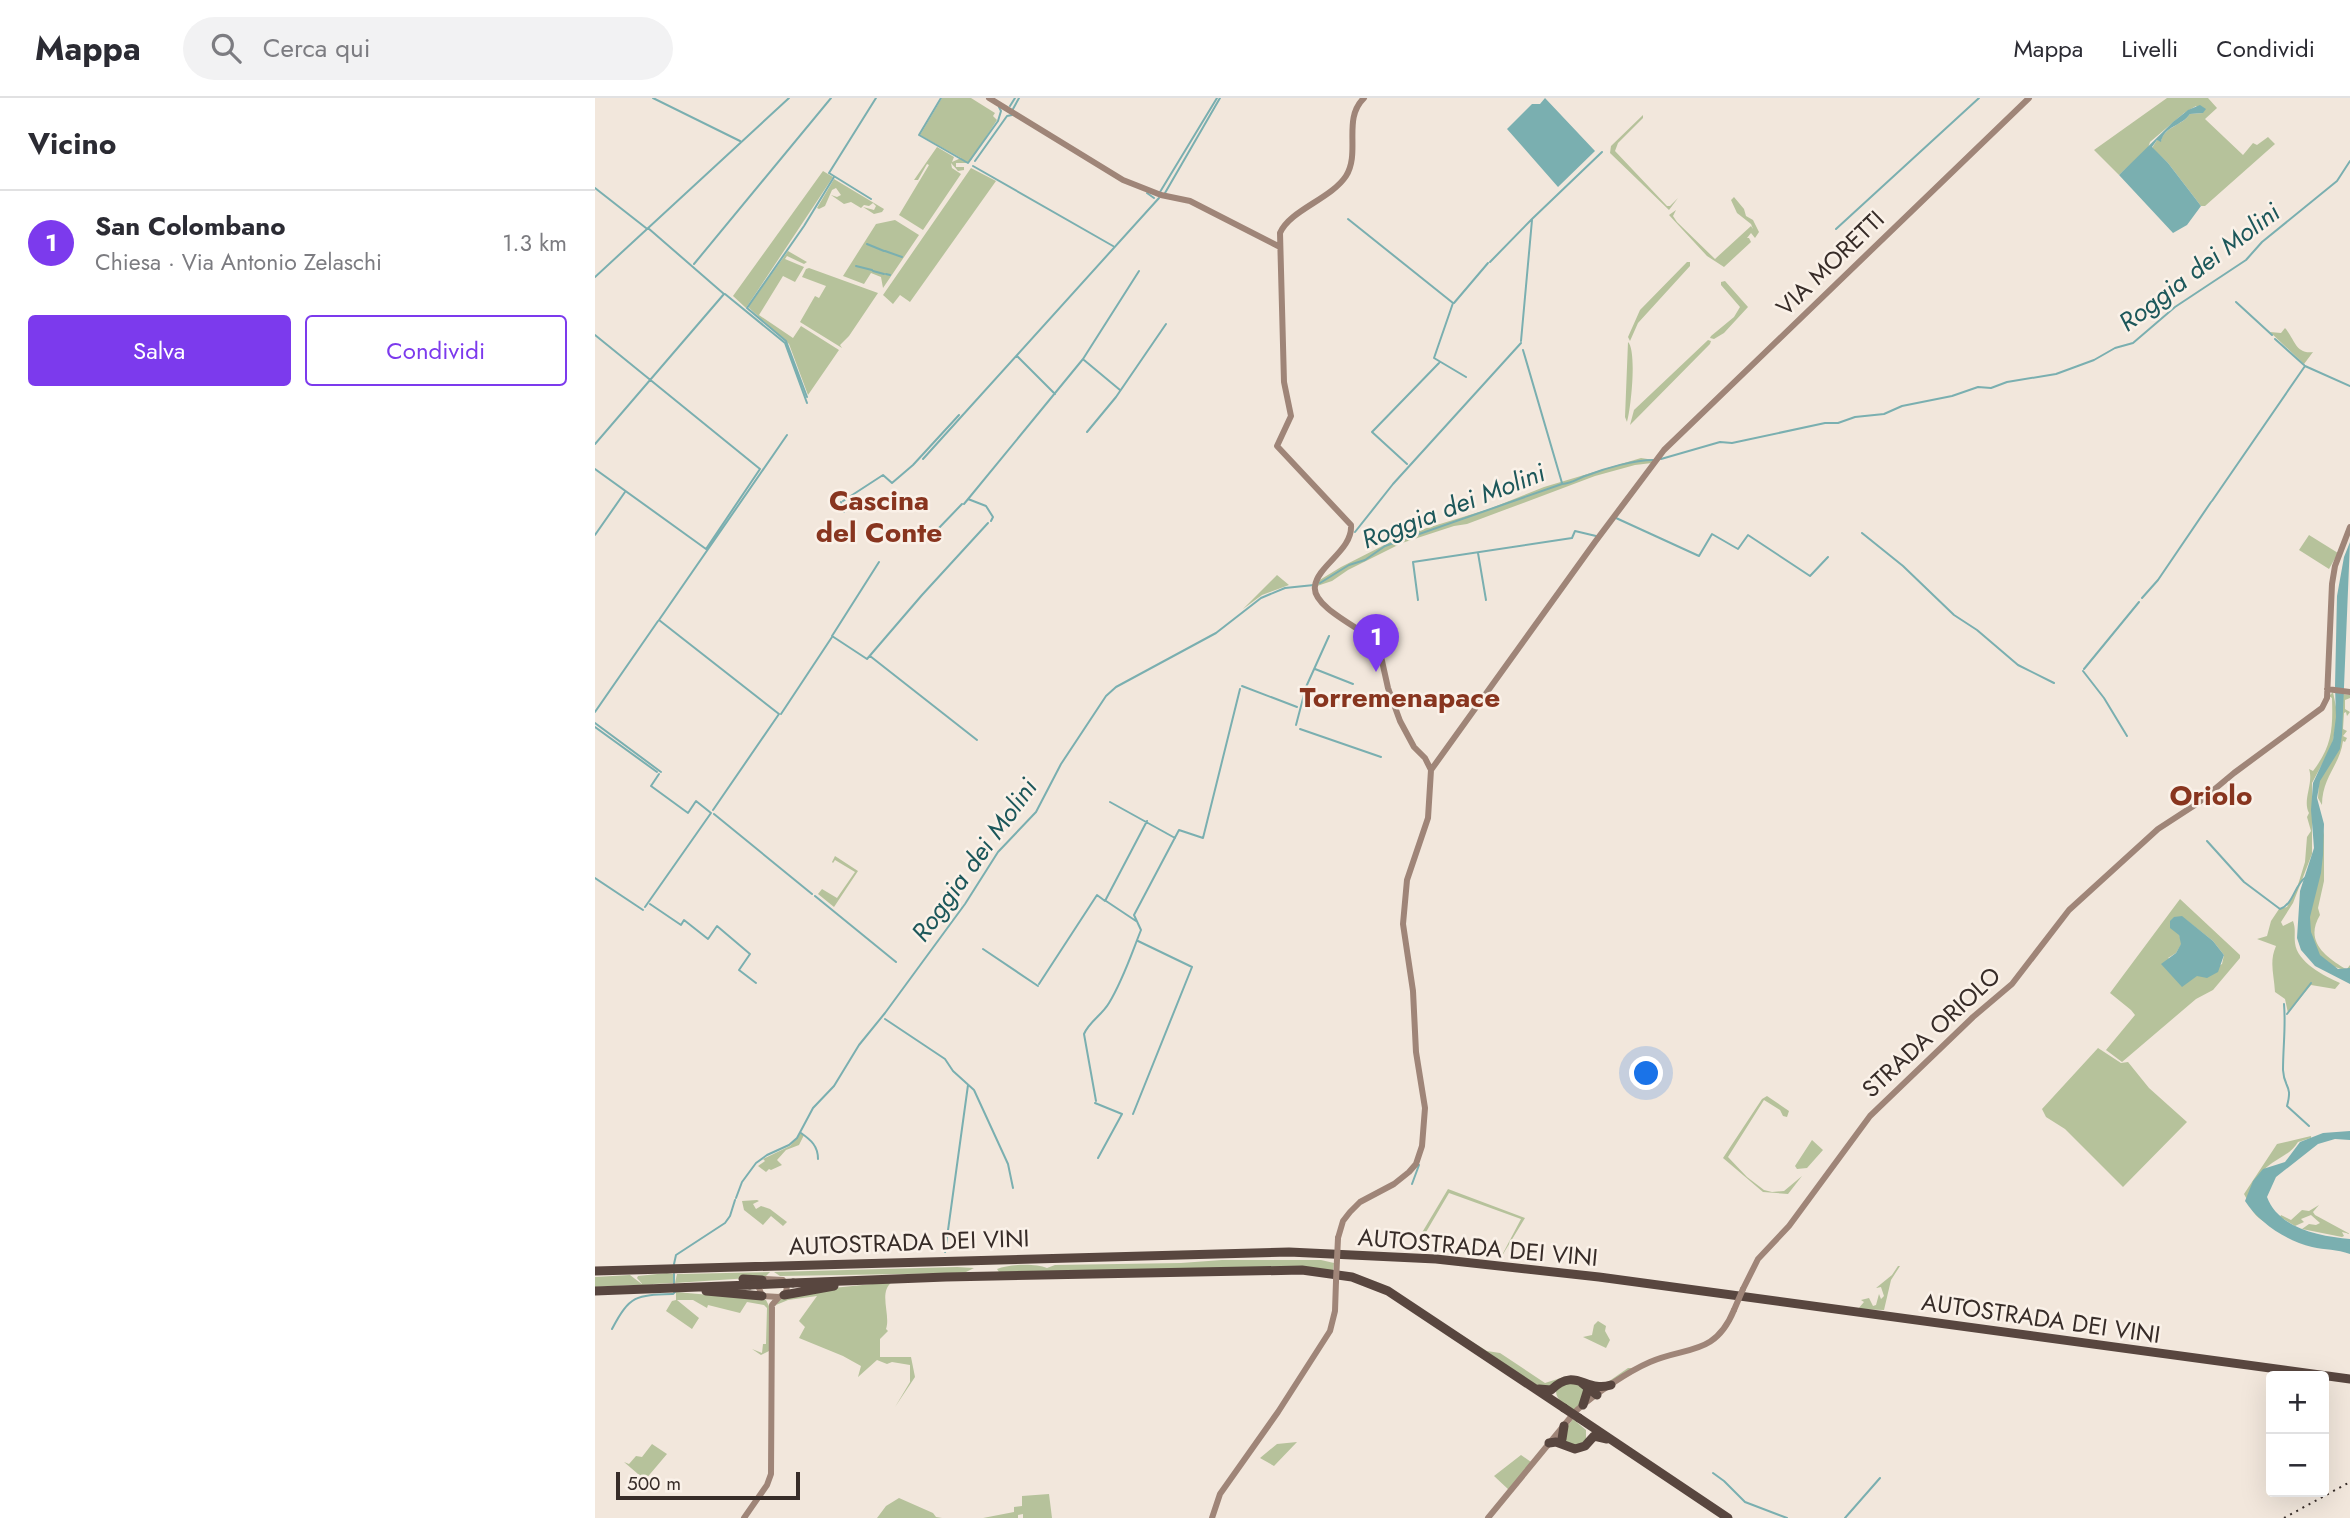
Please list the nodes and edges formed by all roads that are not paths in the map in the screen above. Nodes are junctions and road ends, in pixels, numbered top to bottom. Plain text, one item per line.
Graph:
1 (989, 98) edge
2 (1364, 98) edge
3 (2029, 98) edge
4 (1280, 247) junction
5 (2350, 527) edge
6 (2327, 689) junction
7 (2349, 692) edge
8 (1431, 770) junction
9 (595, 1273) edge
10 (781, 1279) junction
11 (762, 1280) junction
12 (871, 1280) junction
13 (673, 1288) junction
14 (595, 1291) edge
15 (764, 1296) junction
16 (781, 1296) junction
17 (772, 1305) junction
18 (2266, 1372) edge
19 (2329, 1380) edge
20 (2350, 1381) edge
21 (1611, 1385) junction
22 (1555, 1386) junction
23 (1590, 1387) junction
24 (1535, 1388) junction
25 (1597, 1395) junction
26 (1564, 1408) junction
27 (1577, 1417) junction
28 (1611, 1439) junction
29 (1588, 1441) junction
30 (1556, 1443) junction
31 (744, 1518) edge
32 (1212, 1518) edge
33 (1488, 1518) edge
34 (1728, 1518) edge

1 - 4 street
2 - 4 street
3 - 8 street, VIA MORETTI
4 - 8 street
5 - 6 street
6 - 7 street
6 - 21 street, STRADA ORIOLO, bridge
8 - 32 street, bridge
9 - 18 highway, AUTOSTRADA DEI VINI
9 - 20 highway, AUTOSTRADA DEI VINI
10 - 11 street
10 - 12 highway
10 - 16 street
11 - 13 highway
11 - 15 street
12 - 13 highway, bridge
12 - 16 highway
12 - 24 highway
13 - 14 highway
13 - 15 highway
15 - 16 street
15 - 17 street
16 - 17 street
17 - 31 street
19 - 20 highway, AUTOSTRADA DEI VINI
21 - 23 highway
21 - 25 street, STRADA ORIOLO
22 - 23 highway
22 - 24 highway
22 - 26 highway
23 - 25 highway
23 - 27 highway
24 - 26 highway
25 - 27 street, STRADA ORIOLO
26 - 27 highway, bridge
27 - 28 highway
27 - 29 highway
27 - 30 highway
28 - 29 highway
28 - 34 highway
29 - 30 highway
30 - 33 street

